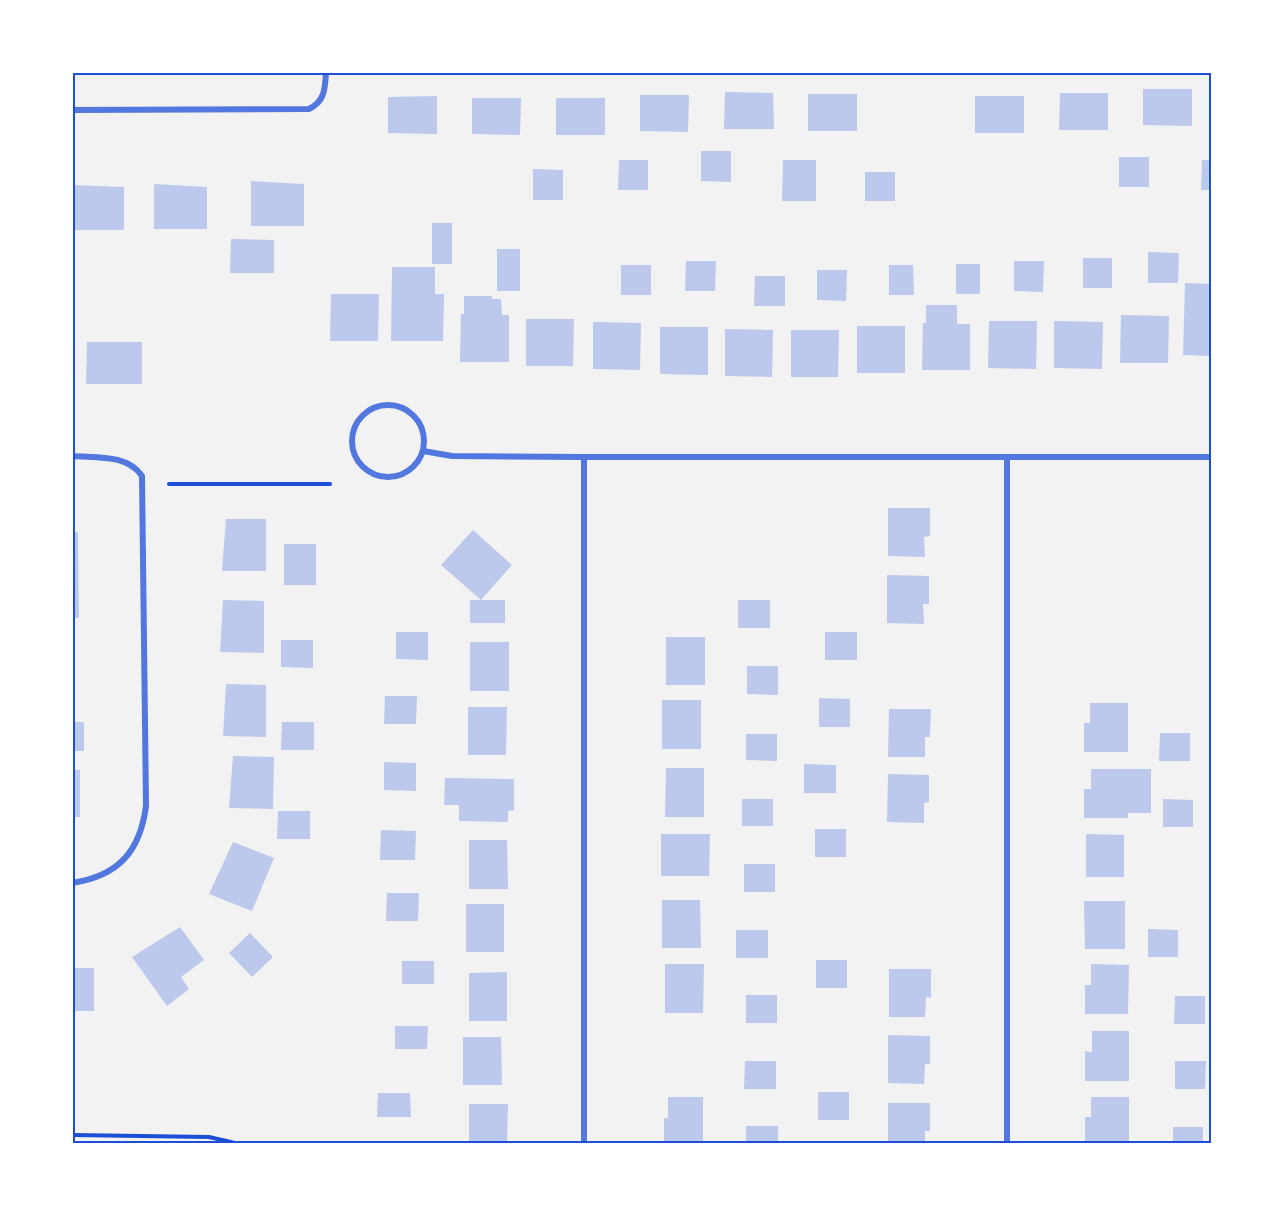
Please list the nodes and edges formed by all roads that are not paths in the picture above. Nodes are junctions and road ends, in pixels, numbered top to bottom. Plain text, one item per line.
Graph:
1 (326, 72) edge
2 (72, 110) edge
3 (423, 451) junction
4 (72, 456) edge
5 (584, 457) junction
6 (1212, 457) edge
7 (1007, 458) junction
8 (72, 883) edge
9 (584, 1143) edge
10 (1007, 1143) edge

1 - 2 street
3 - 3 street
3 - 5 street
4 - 8 street
5 - 7 street
5 - 9 street
6 - 7 street
7 - 10 street

